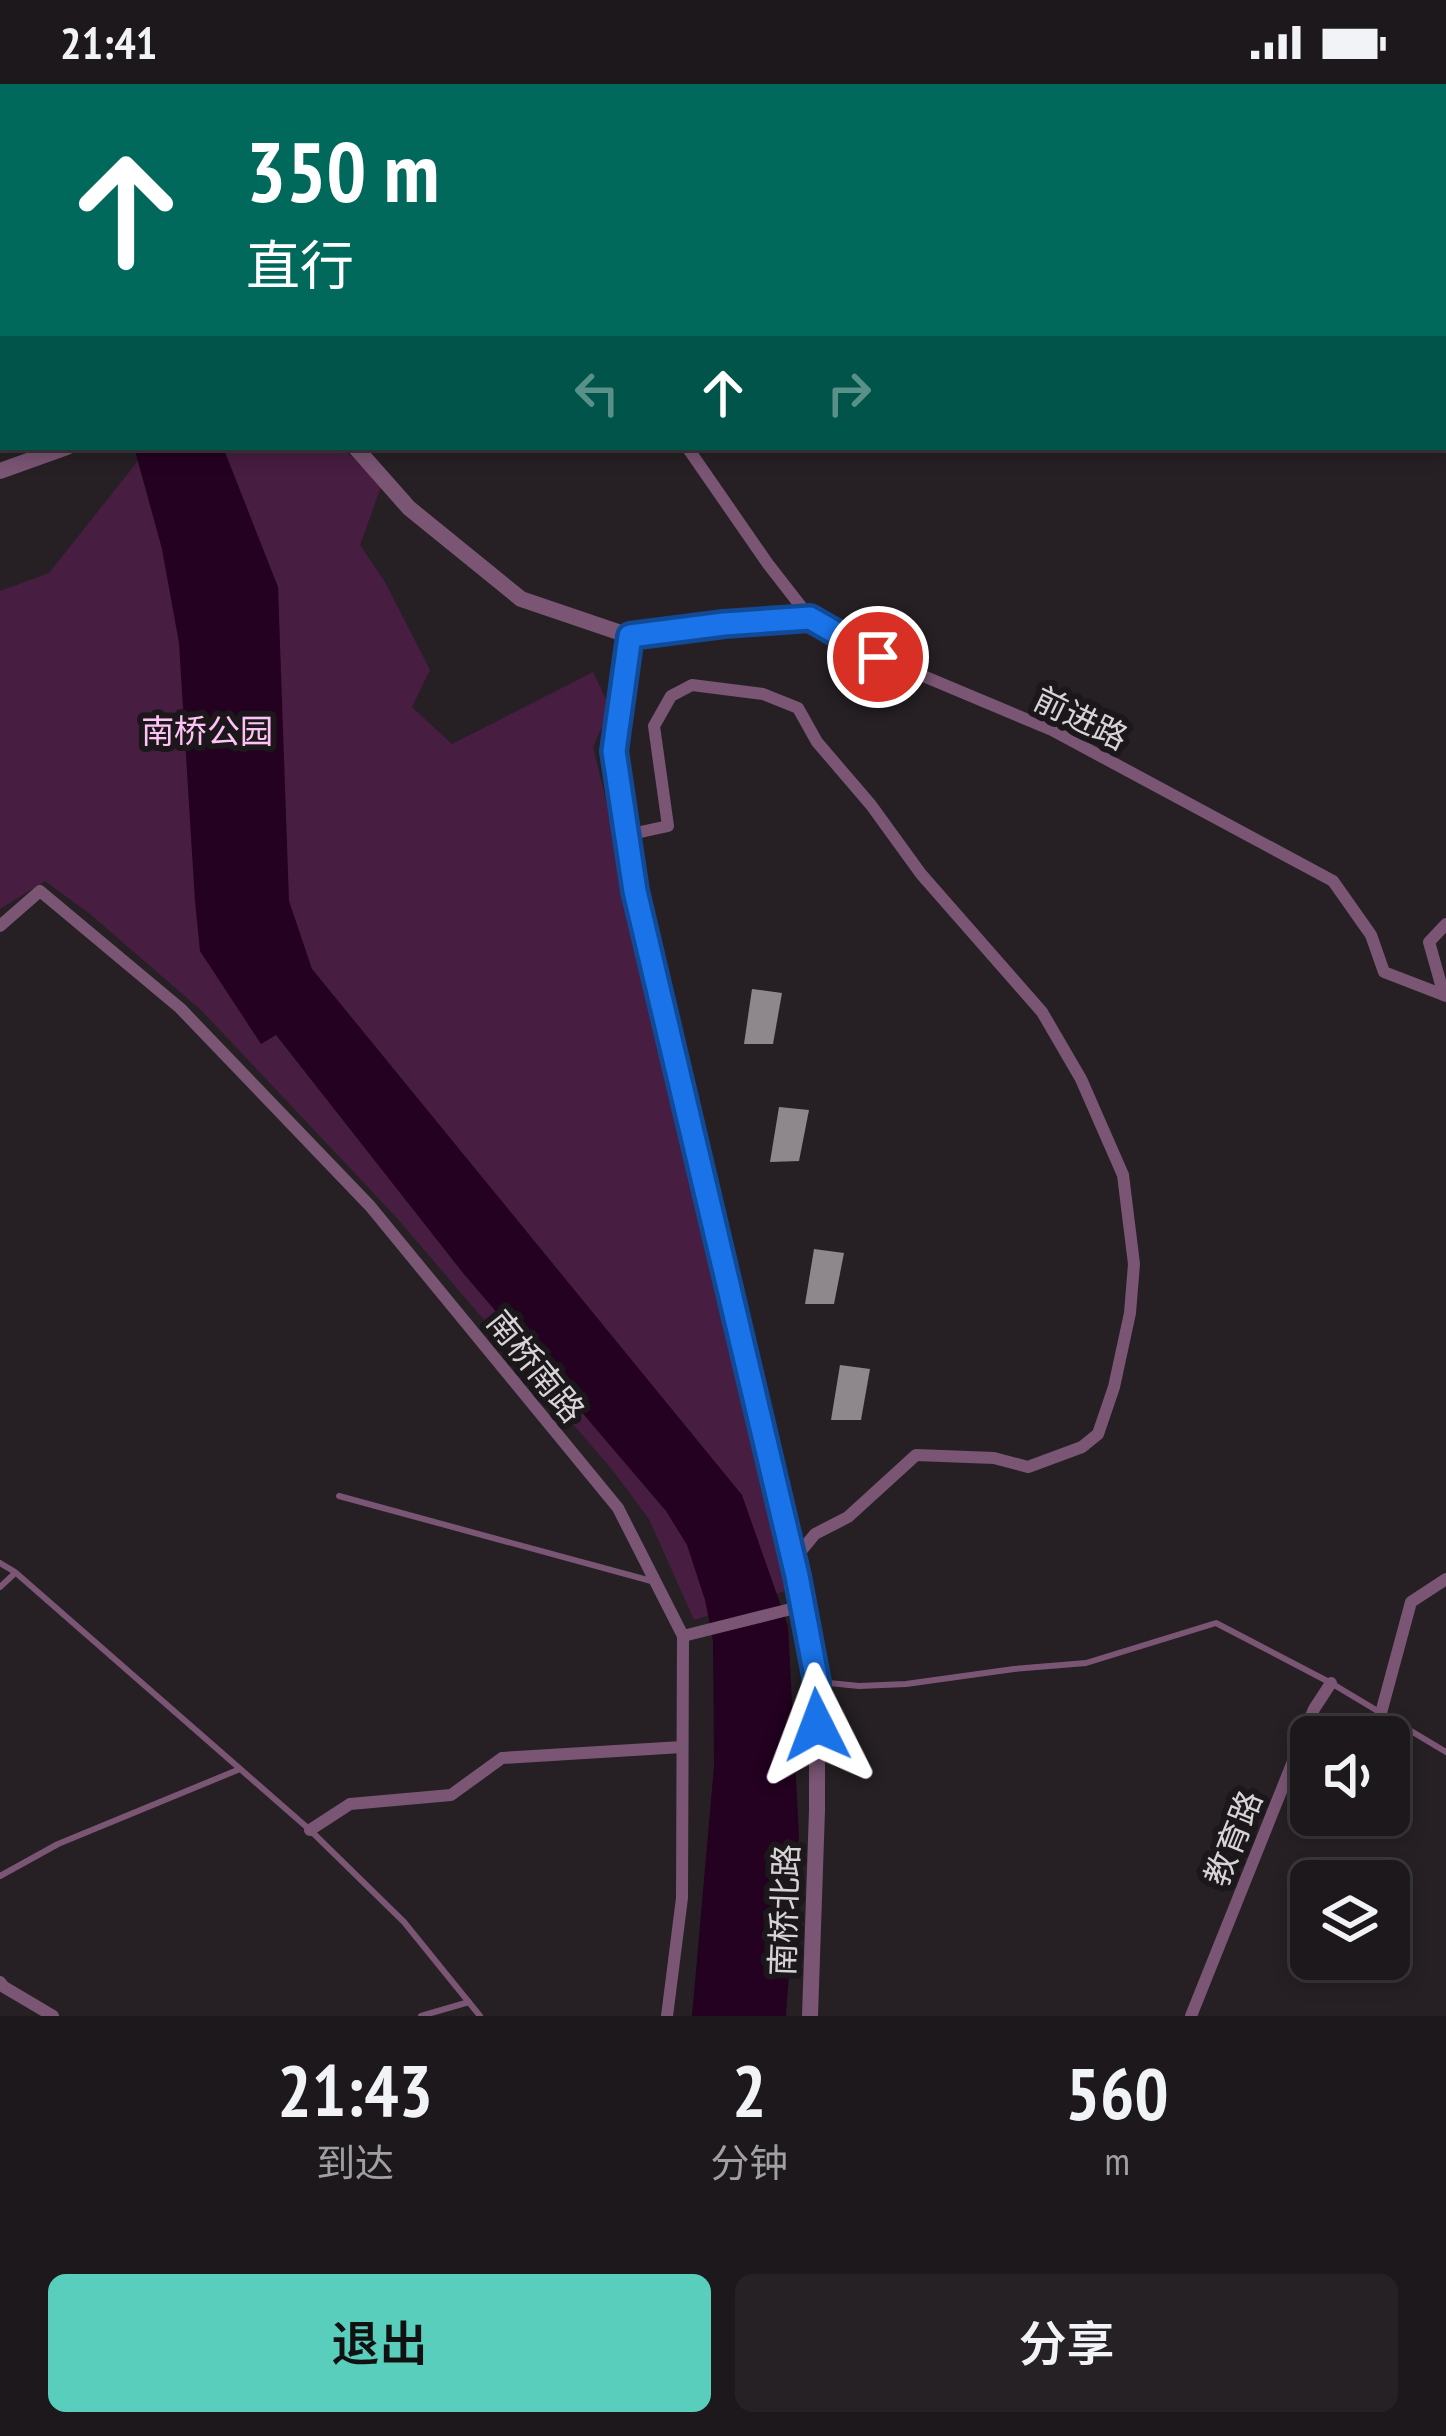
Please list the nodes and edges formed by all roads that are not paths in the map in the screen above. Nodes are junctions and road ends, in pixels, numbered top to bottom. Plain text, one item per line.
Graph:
1 (59, 450) edge
2 (358, 450) edge
3 (689, 450) edge
4 (0, 471) edge
5 (810, 618) junction
6 (630, 636) junction
7 (627, 835) junction
8 (1446, 924) edge
9 (0, 926) edge
10 (1445, 996) edge
11 (339, 1496) dead end
12 (801, 1551) joint
13 (0, 1562) edge
14 (15, 1572) junction
15 (797, 1576) junction
16 (1446, 1579) edge
17 (658, 1583) junction
18 (0, 1587) edge
19 (803, 1606) junction
20 (683, 1636) junction
21 (817, 1682) junction
22 (1330, 1683) junction
23 (1381, 1714) junction
24 (682, 1747) junction
25 (1446, 1752) edge
26 (241, 1769) junction
27 (310, 1830) junction
28 (0, 1876) edge
29 (0, 1982) edge
30 (469, 2002) junction
31 (53, 2016) edge
32 (421, 2016) edge
33 (480, 2016) edge
34 (667, 2016) edge
35 (810, 2016) edge
36 (1191, 2016) edge

1 - 4 street
2 - 6 street
3 - 5 street
5 - 6 street
5 - 10 street, 前进路
6 - 7 street, 南桥北路
7 - 12 street
7 - 15 street, 南桥北路
8 - 10 street
9 - 17 street, 南桥南路
11 - 17 lane
12 - 15 lane
13 - 14 lane
14 - 18 lane
14 - 26 lane
15 - 19 street, 南桥北路
16 - 23 street
17 - 20 street, 南桥南路
19 - 20 street
19 - 21 street, 南桥北路
20 - 24 street, 南桥南路
21 - 22 lane
21 - 35 street, 南桥北路
22 - 23 lane
22 - 36 street, 教育路
23 - 25 lane
24 - 27 street
24 - 34 street, 南桥南路
26 - 27 lane
26 - 28 lane
27 - 30 lane
29 - 31 street
30 - 32 lane
30 - 33 lane

